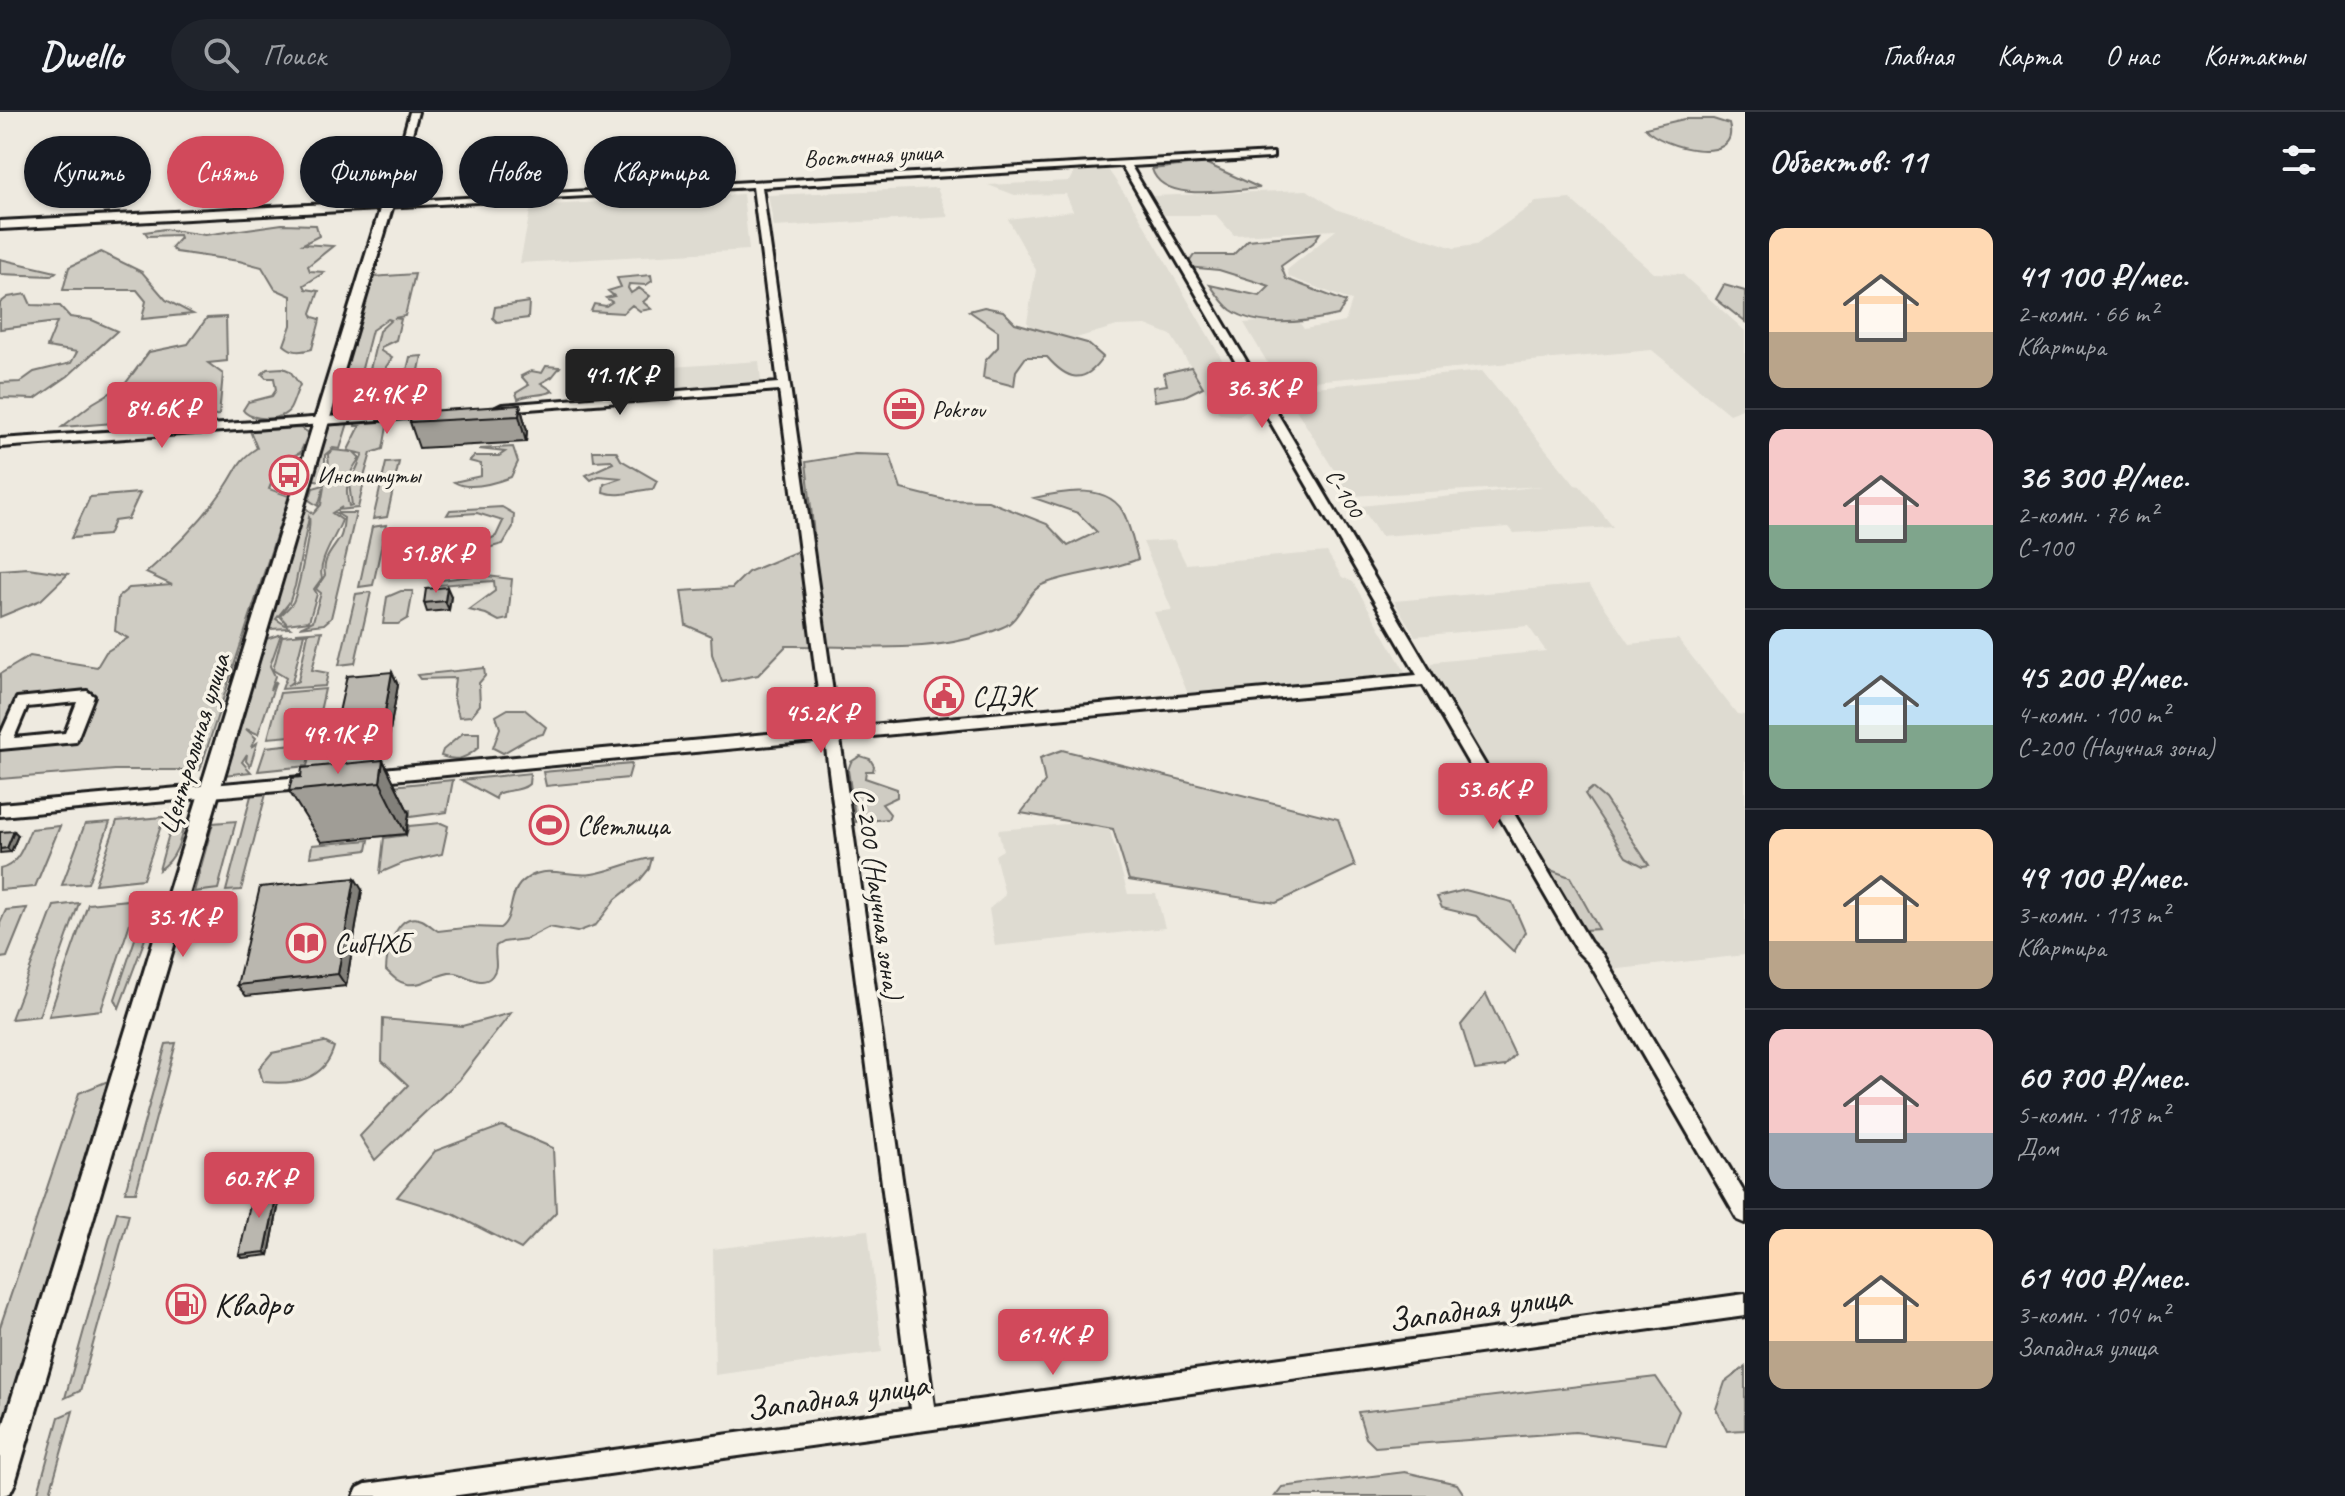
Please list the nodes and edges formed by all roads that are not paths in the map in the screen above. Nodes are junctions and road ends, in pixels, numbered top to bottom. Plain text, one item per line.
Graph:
1 (414, 112) edge
2 (407, 136) edge
3 (1270, 155) dead end
4 (1125, 163) junction
5 (757, 184) junction
6 (443, 202) edge
7 (329, 208) edge
8 (386, 208) edge
9 (0, 225) edge
10 (784, 386) junction
11 (495, 409) edge
12 (449, 413) edge
13 (322, 421) junction
14 (0, 443) edge
15 (1429, 679) junction
16 (831, 734) junction
17 (4, 745) joint
18 (359, 777) edge
19 (333, 780) edge
20 (210, 791) junction
21 (0, 810) edge
22 (1745, 1213) edge
23 (1745, 1305) edge
24 (924, 1419) junction
25 (0, 1483) edge
26 (366, 1496) edge

1 - 2 street
3 - 4 street, Восточная улица
4 - 5 street, Восточная улица
4 - 15 street, С-100
5 - 6 street, Восточная улица
5 - 10 street, С-200 (Научная зона)
7 - 9 main road, Восточная улица
8 - 13 main road, Центральная улица
10 - 11 street
10 - 16 street, С-200 (Научная зона)
12 - 13 street
13 - 14 street
13 - 20 main road, Центральная улица
15 - 16 street
15 - 22 street, С-100
16 - 18 street
16 - 24 street, С-200 (Научная зона)
17 - 17 street
19 - 20 street
20 - 21 street
20 - 25 main road, Центральная улица
23 - 24 street, Западная улица
24 - 26 street, Западная улица

